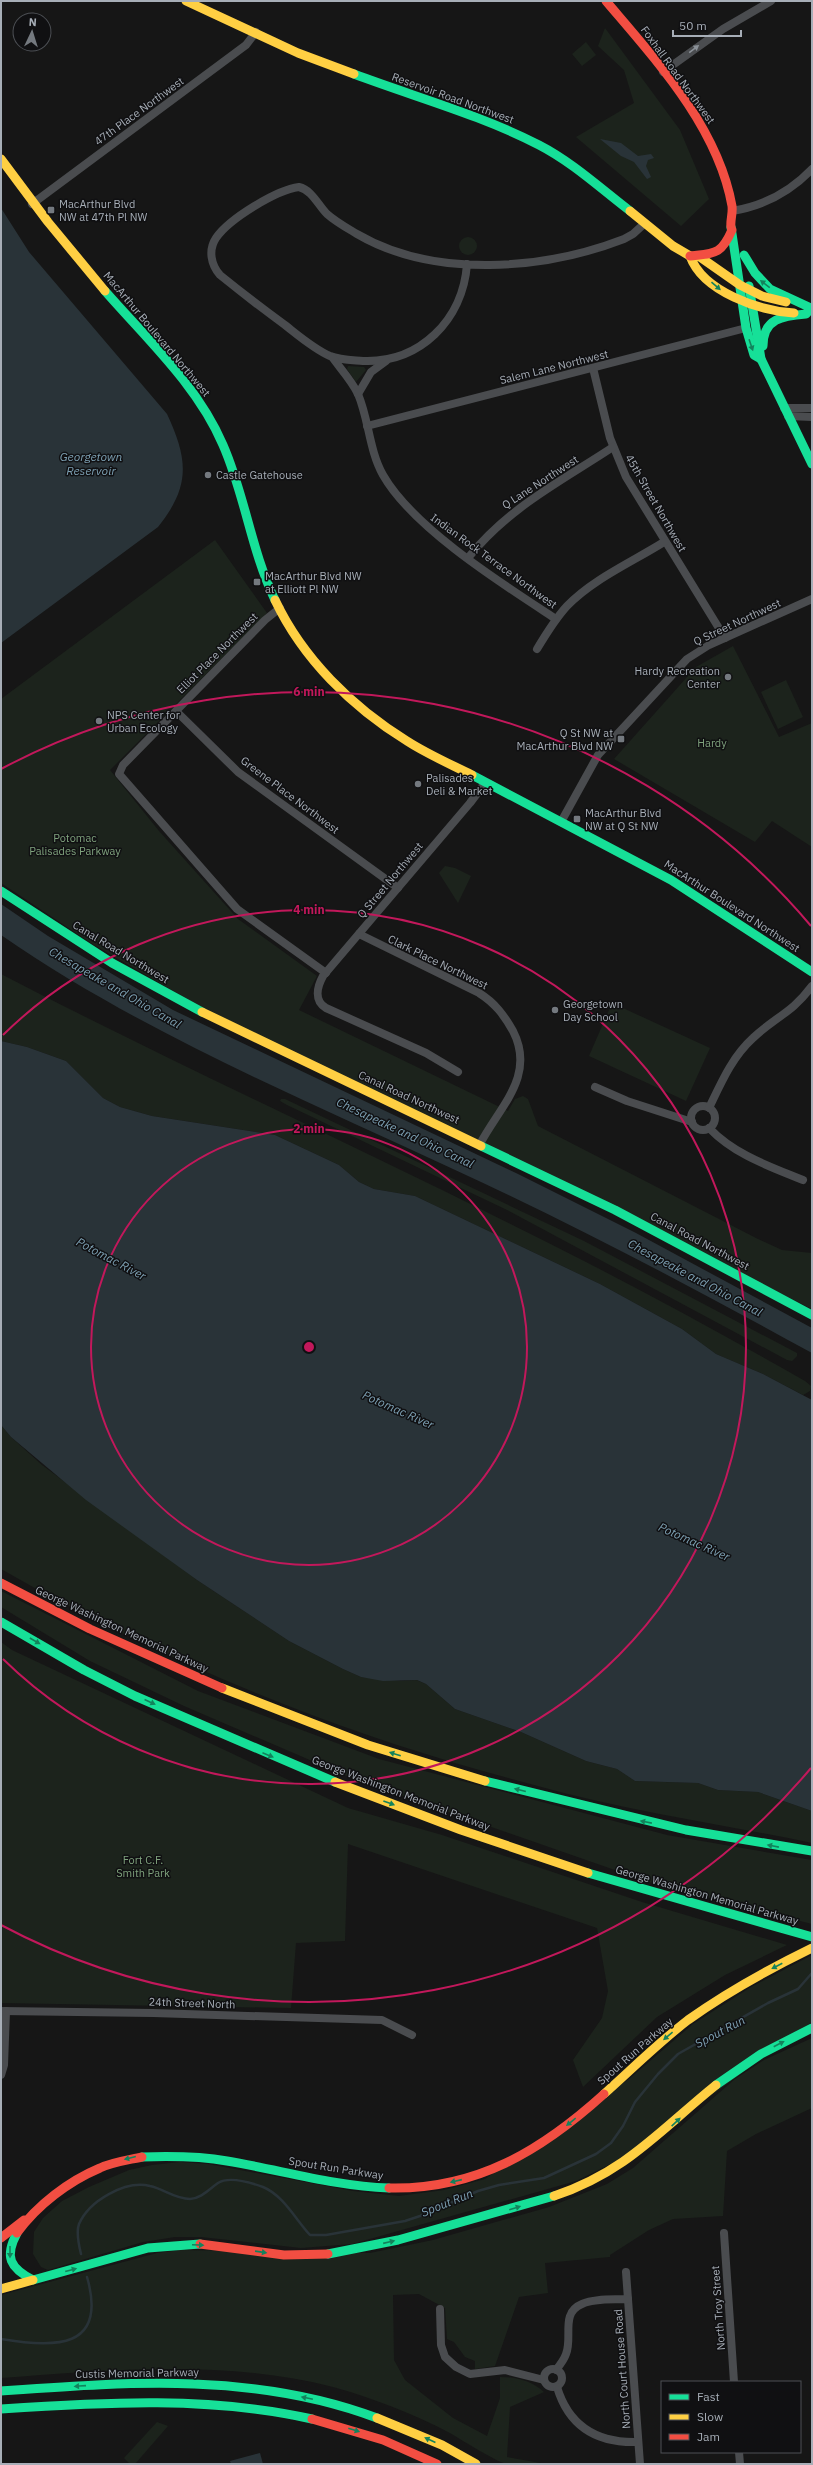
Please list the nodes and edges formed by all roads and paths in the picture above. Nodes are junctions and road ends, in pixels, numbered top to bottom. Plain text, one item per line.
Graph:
1 (186, 1) edge
2 (606, 1) edge
3 (771, 1) edge
4 (256, 32) junction
5 (663, 72) junction
6 (1, 159) edge
7 (812, 169) edge
8 (32, 204) junction
9 (733, 214) junction
10 (644, 224) junction
11 (732, 230) junction
12 (744, 255) junction
13 (690, 256) junction
14 (467, 264) junction
15 (740, 285) junction
16 (749, 290) junction
17 (742, 303) junction
18 (752, 306) junction
19 (812, 308) edge
20 (746, 328) junction
21 (332, 357) junction
22 (761, 359) junction
23 (386, 361) junction
24 (593, 368) junction
25 (358, 394) junction
26 (812, 408) edge
27 (786, 412) junction
28 (812, 417) edge
29 (367, 426) junction
30 (613, 447) junction
31 (812, 464) edge
32 (664, 542) junction
33 (468, 558) junction
34 (812, 599) edge
35 (280, 608) junction
36 (556, 619) junction
37 (724, 638) junction
38 (537, 649) dead end
39 (176, 711) junction
40 (484, 783) junction
41 (561, 822) junction
42 (398, 888) junction
43 (1, 891) edge
44 (359, 934) junction
45 (812, 972) edge
46 (326, 973) junction
47 (812, 986) edge
48 (458, 1072) dead end
49 (595, 1087) dead end
50 (709, 1108) junction
51 (692, 1122) junction
52 (709, 1128) junction
53 (480, 1144) junction
54 (803, 1180) dead end
55 (812, 1315) edge
56 (1, 1583) edge
57 (1, 1622) edge
58 (812, 1851) edge
59 (812, 1937) edge
60 (812, 1948) edge
61 (4, 2011) edge
62 (812, 2028) edge
63 (412, 2035) dead end
64 (1, 2075) edge
65 (38, 2209) junction
66 (724, 2233) dead end
67 (1, 2238) edge
68 (626, 2272) dead end
69 (33, 2280) junction
70 (1, 2289) edge
71 (628, 2299) junction
72 (440, 2309) dead end
73 (556, 2370) junction
74 (544, 2380) junction
75 (734, 2381) edge
76 (557, 2387) junction
77 (1, 2391) edge
78 (1, 2409) edge
79 (637, 2442) junction
80 (739, 2453) edge
81 (437, 2464) edge
82 (476, 2464) edge
83 (640, 2464) edge
84 (740, 2464) edge

1 - 4 main road, Reservoir Road Northwest
2 - 5 main road, Foxhall Road Northwest
5 -> 3 street
4 - 8 street, 47th Place Northwest
4 - 10 main road, Reservoir Road Northwest
5 - 9 main road, Foxhall Road Northwest
6 - 8 main road, MacArthur Boulevard Northwest
7 - 9 street
8 - 35 main road, MacArthur Boulevard Northwest
9 - 11 main road, Foxhall Road Northwest
9 - 12 main road, Foxhall Road Northwest
10 - 13 main road, Reservoir Road Northwest
10 - 14 street
11 - 13 main road
11 - 15 main road, Foxhall Road Northwest
12 - 16 main road, Foxhall Road Northwest
19 -> 12 main road
13 - 15 main road, Reservoir Road Northwest
13 -> 17 main road, Reservoir Road Northwest
14 - 21 street
14 - 23 street
15 - 16 main road, Reservoir Road Northwest
15 - 17 main road, Foxhall Road Northwest
16 - 18 main road, Foxhall Road Northwest
16 - 19 main road, Reservoir Road Northwest
17 - 18 main road, Reservoir Road Northwest
17 - 20 main road, Foxhall Road Northwest
18 - 19 main road, Reservoir Road Northwest
18 - 22 main road, Foxhall Road Northwest
19 - 22 main road
20 -> 22 main road, Foxhall Road Northwest
20 - 24 street, Salem Lane Northwest
21 - 23 street
21 - 25 street, Indian Rock Terrace Northwest
22 - 27 main road, Foxhall Road Northwest
23 - 25 street
24 - 29 street, Salem Lane Northwest
24 - 30 street, 45th Street Northwest
25 - 29 street, Indian Rock Terrace Northwest
26 - 27 street
27 - 28 street
27 - 31 main road, Foxhall Road Northwest
29 - 33 street, Indian Rock Terrace Northwest
30 - 32 street, 45th Street Northwest
30 - 33 street, Q Lane Northwest
32 - 36 street
32 - 37 street, 45th Street Northwest
33 - 36 street, Indian Rock Terrace Northwest
34 - 37 street, Q Street Northwest
35 - 39 street, Elliot Place Northwest
35 - 40 main road, MacArthur Boulevard Northwest
36 - 38 street
37 - 41 street, Q Street Northwest
39 - 42 street, Greene Place Northwest
39 - 46 street, Elliot Place Northwest
40 - 41 main road, MacArthur Boulevard Northwest
40 - 42 street, Q Street Northwest
41 - 45 main road, MacArthur Boulevard Northwest
42 - 44 street, Q Street Northwest
43 - 53 main road, Canal Road Northwest
44 - 46 street, Q Street Northwest
44 - 53 street, Clark Place Northwest
46 - 48 street, Q Street Northwest
47 - 50 street
49 - 51 street
50 - 51 street
50 - 52 street
51 - 52 street
52 - 54 street
53 - 55 main road, Canal Road Northwest
58 -> 56 main road, George Washington Memorial Parkway
57 -> 59 main road, George Washington Memorial Parkway
60 -> 65 main road, Spout Run Parkway
61 - 63 street, 24th Street North
61 - 64 street
69 -> 62 main road
65 - 67 main road, Spout Run Parkway
65 -> 69 main road
66 - 75 street, North Troy Street
68 - 71 street, North Court House Road
69 - 70 main road
71 - 73 street
71 - 79 street, North Court House Road
72 - 74 street
73 - 74 street
73 - 76 street
74 - 76 street
76 - 79 street
82 -> 77 main road, Custis Memorial Parkway
78 -> 81 main road
79 - 83 street, North Court House Road
80 - 84 street

